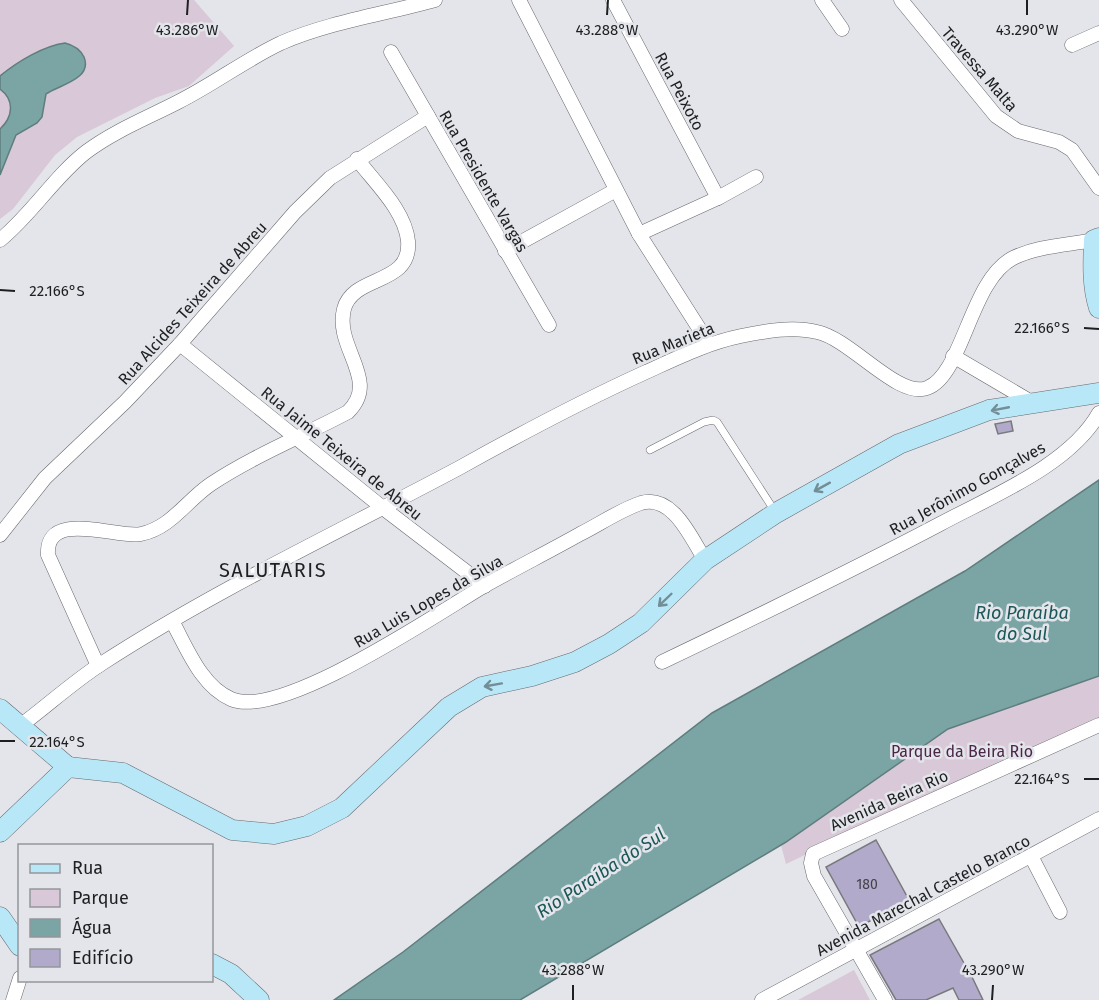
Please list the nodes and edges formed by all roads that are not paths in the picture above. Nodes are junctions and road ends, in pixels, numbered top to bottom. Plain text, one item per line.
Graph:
1 (435, 0) edge
2 (519, 0) edge
3 (613, 0) edge
4 (822, 0) edge
5 (901, 0) edge
6 (842, 29) dead end
7 (1099, 33) edge
8 (1072, 45) dead end
9 (391, 52) dead end
10 (428, 116) junction
11 (357, 159) junction
12 (756, 177) dead end
13 (1099, 188) edge
14 (616, 190) junction
15 (718, 198) junction
16 (639, 234) junction
17 (1096, 239) edge
18 (0, 240) edge
19 (505, 251) junction
20 (1099, 308) edge
21 (549, 326) dead end
22 (180, 344) junction
23 (709, 344) junction
24 (953, 357) junction
25 (1099, 393) edge
26 (1033, 403) junction
27 (1099, 413) edge
28 (298, 439) junction
29 (650, 450) dead end
30 (383, 508) junction
31 (776, 513) junction
32 (0, 535) edge
33 (705, 560) junction
34 (485, 586) junction
35 (172, 621) junction
36 (663, 662) dead end
37 (98, 666) junction
38 (0, 709) edge
39 (1099, 725) edge
40 (20, 726) junction
41 (68, 767) junction
42 (1099, 819) edge
43 (0, 832) edge
44 (1031, 856) junction
45 (1060, 912) dead end
46 (0, 917) edge
47 (18, 945) edge
48 (0, 946) edge
49 (18, 948) edge
50 (855, 948) junction
51 (213, 965) edge
52 (19, 982) edge
53 (253, 994) edge
54 (13, 1000) edge
55 (762, 1000) edge
56 (885, 1000) edge

1 - 18 street
2 - 14 street
3 - 15 street, Rua Peixoto
4 - 6 street
5 - 13 street, Travessa Malta
7 - 8 street
9 - 10 street, Rua Presidente Vargas
10 - 11 street, Rua Alcides Teixeira de Abreu
10 - 19 street, Rua Presidente Vargas
11 - 22 street, Rua Alcides Teixeira de Abreu
11 - 28 street
12 - 15 street
14 - 16 street
14 - 19 street
15 - 16 street
16 - 23 street
17 - 20 main road
17 - 24 street, Rua Marieta
19 - 21 street, Rua Presidente Vargas
22 - 28 street, Rua Jaime Teixeira de Abreu
22 - 32 street, Rua Alcides Teixeira de Abreu
23 - 24 street, Rua Marieta
23 - 30 street, Rua Marieta
24 - 26 street
25 - 26 main road
26 -> 31 main road
27 - 36 street, Rua Jerônimo Gonçalves
28 - 30 street, Rua Jaime Teixeira de Abreu
28 - 37 street
29 - 31 lane
30 - 34 street, Rua Jaime Teixeira de Abreu
30 - 35 street, Rua Marieta
31 - 33 main road
33 - 34 street, Rua Luis Lopes da Silva
33 -> 41 main road
34 - 35 street, Rua Luis Lopes da Silva
35 - 37 street, Rua Marieta
37 - 40 street, Rua Marieta
38 - 40 main road
39 - 50 street, Avenida Beira Rio
40 - 41 main road
41 - 43 main road
42 - 44 street, Avenida Marechal Castelo Branco
44 - 45 street
44 - 50 street, Avenida Marechal Castelo Branco
46 - 47 main road
48 - 49 main road
50 - 55 street, Avenida Marechal Castelo Branco
50 - 56 street
51 - 53 main road
52 - 54 street

